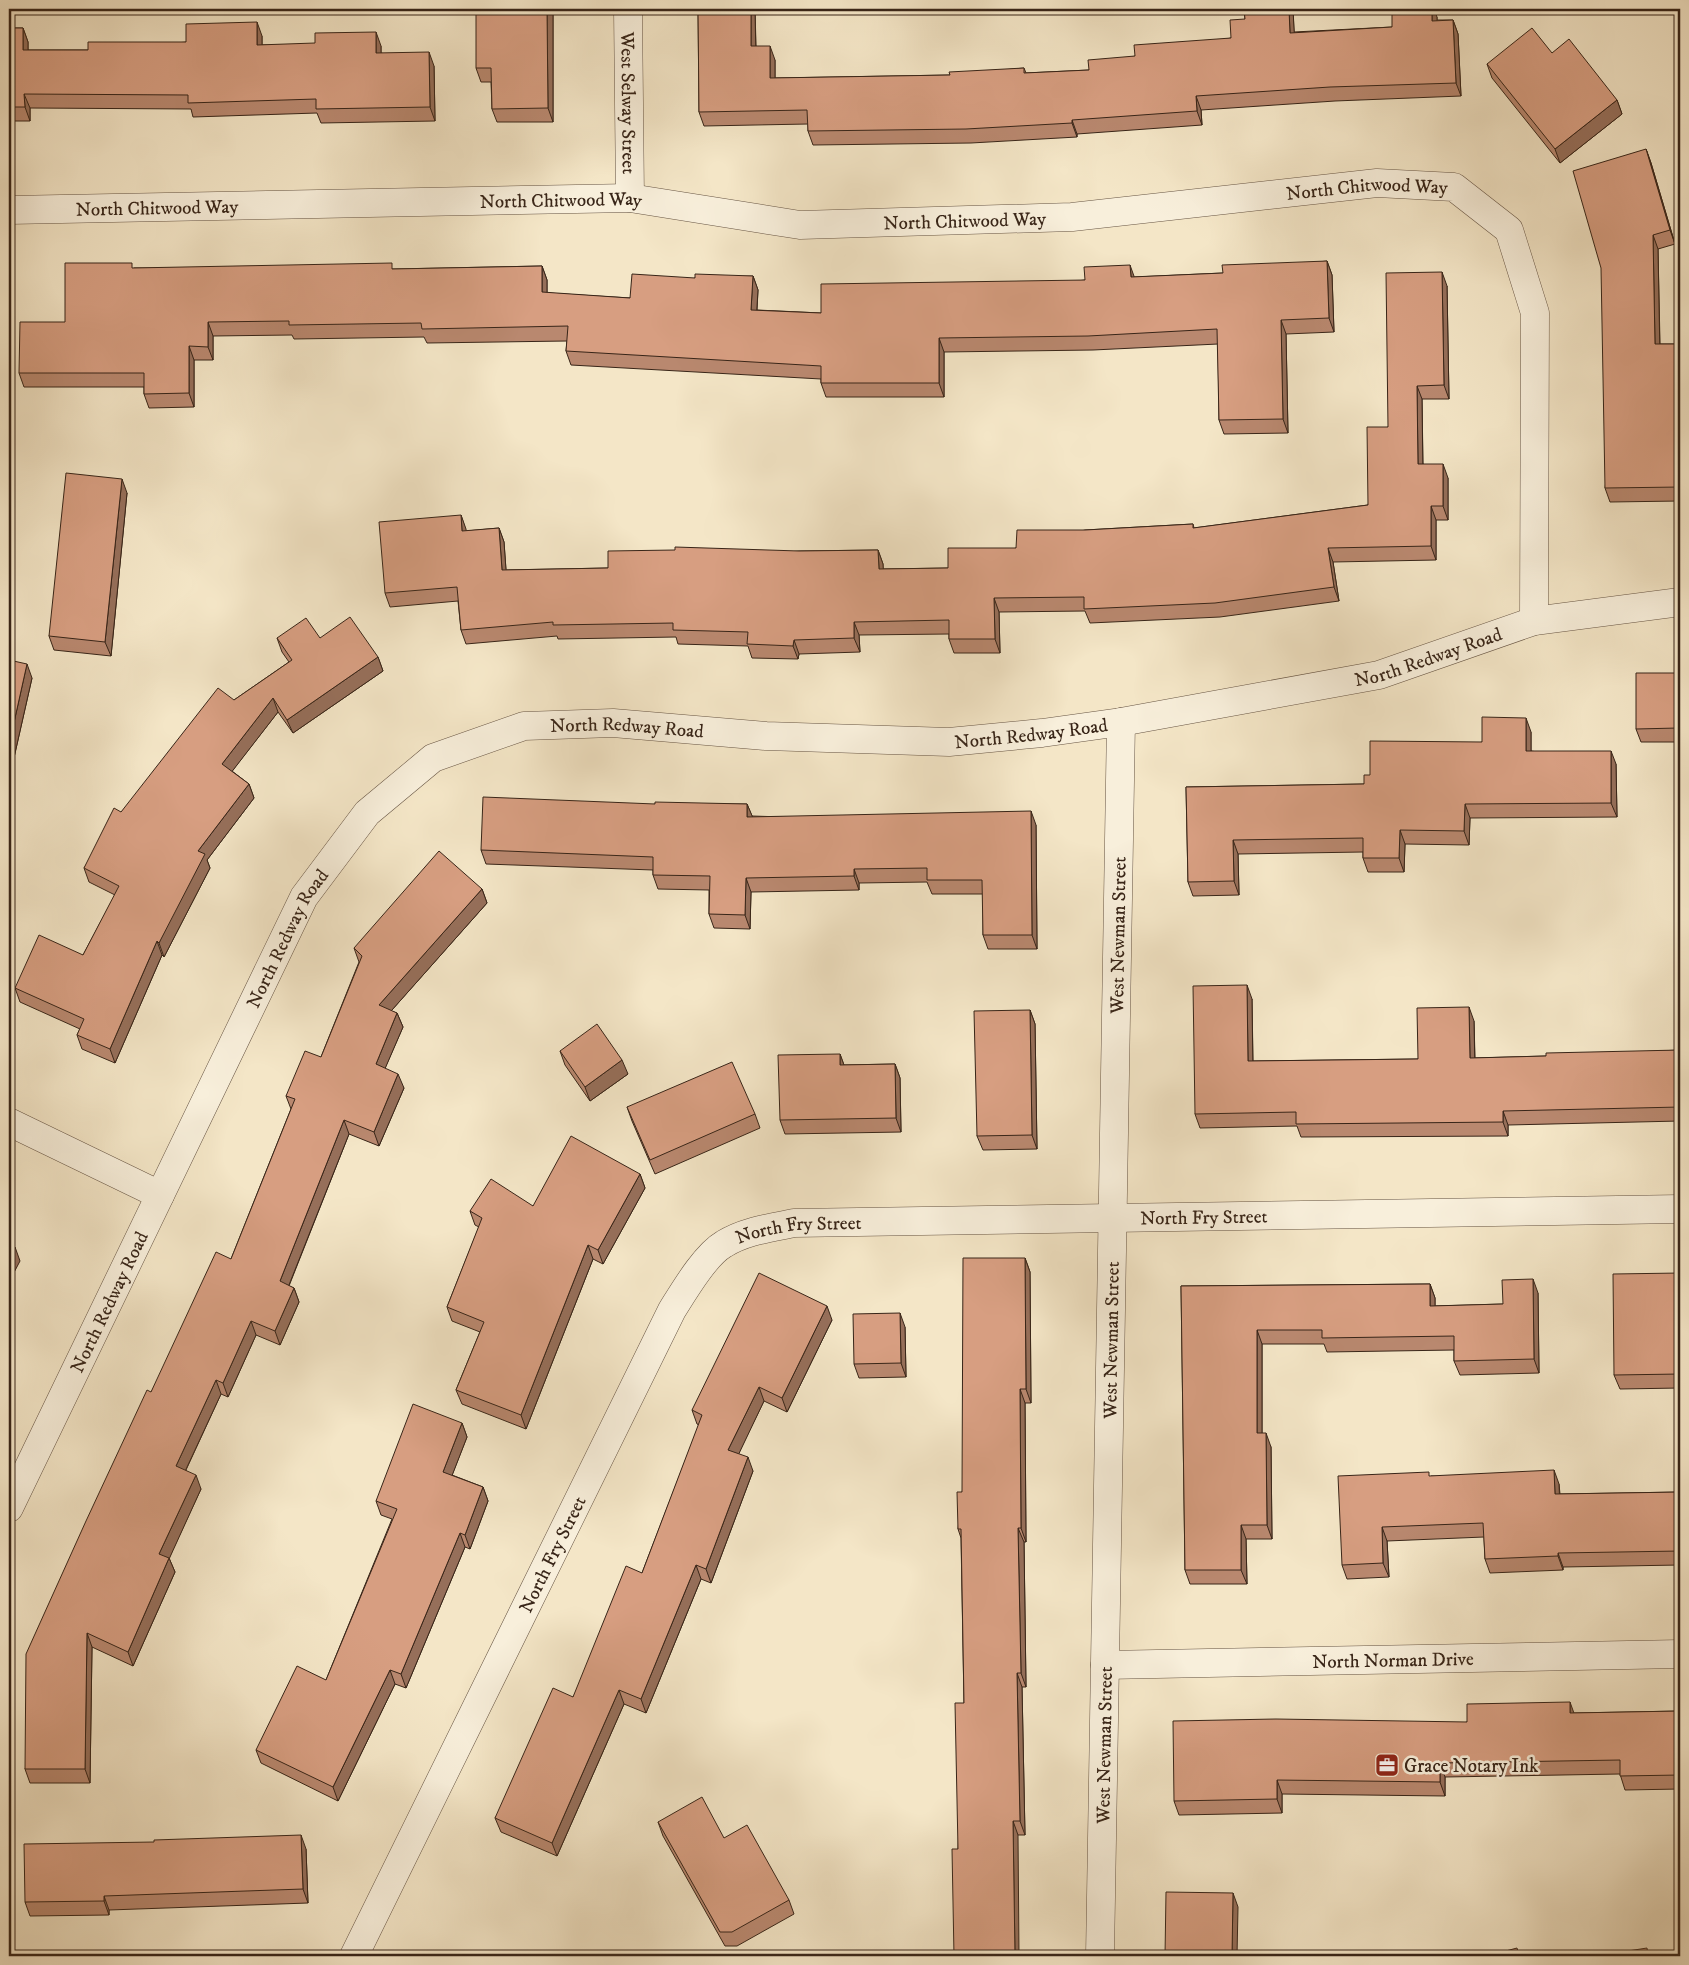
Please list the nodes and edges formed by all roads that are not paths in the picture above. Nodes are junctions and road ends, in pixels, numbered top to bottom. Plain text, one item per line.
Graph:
1 (628, 9) edge
2 (630, 198) junction
3 (9, 210) edge
4 (1680, 602) edge
5 (1534, 621) junction
6 (1121, 722) junction
7 (9, 1122) edge
8 (160, 1196) junction
9 (1680, 1209) edge
10 (1114, 1218) junction
11 (9, 1508) edge
12 (1680, 1654) edge
13 (1105, 1665) junction
14 (354, 1956) edge
15 (1100, 1956) edge

1 - 2 street, West Selway Street
2 - 3 street, North Chitwood Way
2 - 5 street, North Chitwood Way
4 - 5 street, North Redway Road
5 - 6 street, North Redway Road
6 - 8 street, North Redway Road
6 - 10 street, West Newman Street
7 - 8 street
8 - 11 street, North Redway Road
9 - 10 street, North Fry Street
10 - 13 street, West Newman Street
10 - 14 street, North Fry Street
12 - 13 street, North Norman Drive
13 - 15 street, West Newman Street

